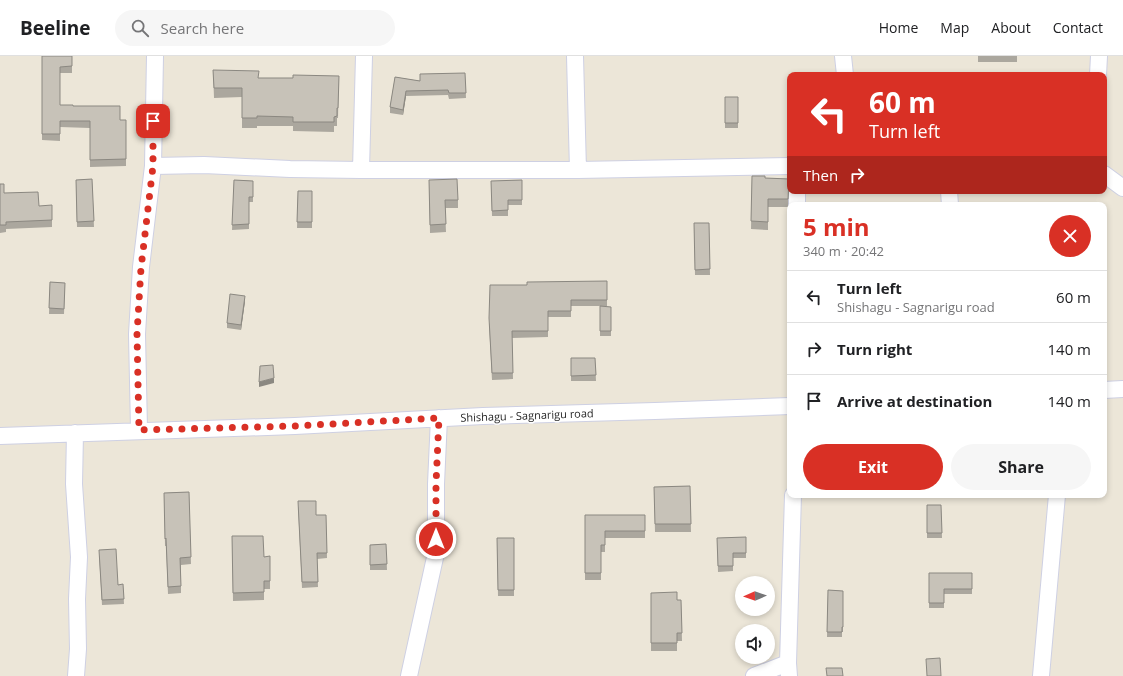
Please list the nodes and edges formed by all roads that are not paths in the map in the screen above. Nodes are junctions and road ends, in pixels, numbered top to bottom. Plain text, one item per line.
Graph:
1 (155, 56) edge
2 (364, 56) edge
3 (575, 56) edge
4 (843, 56) edge
5 (1099, 56) edge
6 (845, 72) edge
7 (1098, 72) edge
8 (153, 166) junction
9 (787, 169) edge
10 (361, 170) junction
11 (578, 170) junction
12 (1107, 176) edge
13 (1123, 188) edge
14 (1123, 389) edge
15 (1107, 390) edge
16 (787, 406) edge
17 (439, 418) junction
18 (139, 430) junction
19 (75, 433) junction
20 (0, 436) edge
21 (793, 498) edge
22 (1057, 498) edge
23 (789, 670) edge
24 (76, 676) edge
25 (409, 676) edge
26 (754, 676) edge
27 (1041, 676) edge

1 - 8 street
2 - 10 street
3 - 11 street
4 - 6 street
5 - 7 street
8 - 10 street
8 - 18 street
9 - 11 street
10 - 11 street
12 - 13 street
14 - 15 street
16 - 17 street, Shishagu - Sagnarigu road
17 - 18 street, Shishagu - Sagnarigu road
17 - 25 street
18 - 19 street, Shishagu - Sagnarigu road
19 - 20 street, Shishagu - Sagnarigu road
19 - 24 street
21 - 23 street
22 - 27 street
23 - 26 street

